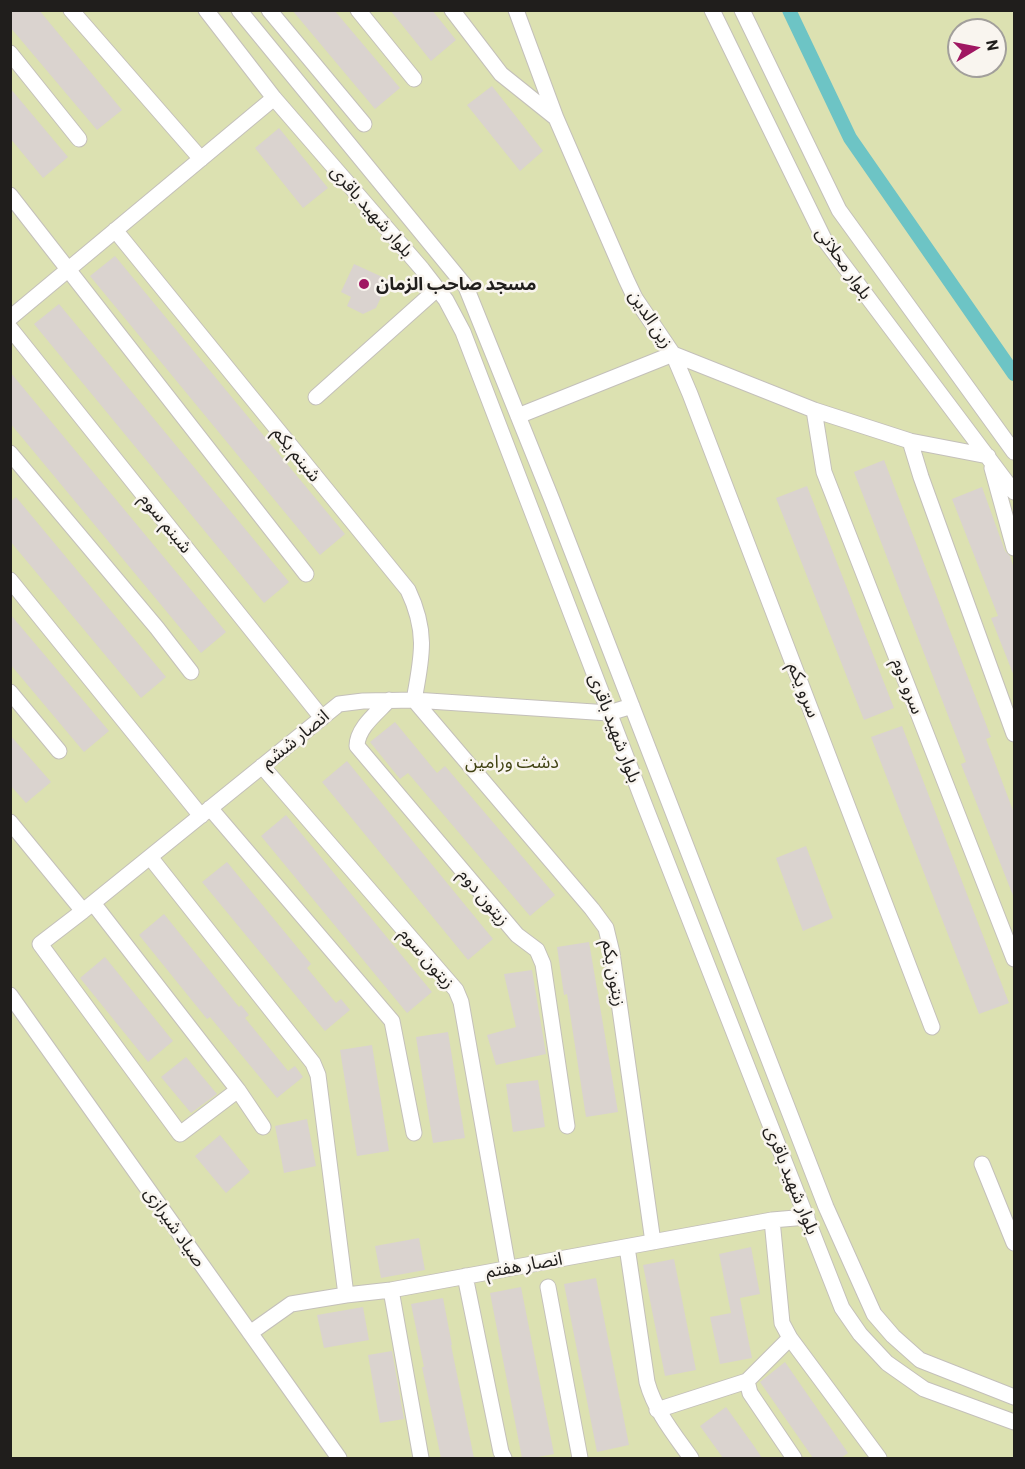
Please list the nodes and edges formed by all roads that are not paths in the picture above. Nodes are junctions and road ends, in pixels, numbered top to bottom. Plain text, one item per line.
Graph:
1 (71, 10) edge
2 (206, 10) edge
3 (239, 10) edge
4 (269, 10) edge
5 (358, 10) edge
6 (452, 10) edge
7 (516, 10) edge
8 (712, 10) edge
9 (742, 10) edge
10 (10, 53) edge
11 (414, 79) dead end
12 (274, 98) junction
13 (556, 118) junction
14 (364, 124) dead end
15 (79, 139) dead end
16 (201, 159) junction
17 (10, 195) edge
18 (115, 230) junction
19 (69, 269) junction
20 (437, 289) junction
21 (10, 318) edge
22 (10, 328) edge
23 (672, 354) junction
24 (316, 398) dead end
25 (814, 410) junction
26 (518, 416) junction
27 (910, 441) junction
28 (1010, 446) edge
29 (10, 453) edge
30 (988, 456) junction
31 (1014, 492) edge
32 (1014, 548) edge
33 (306, 574) dead end
34 (10, 580) edge
35 (191, 672) dead end
36 (10, 692) edge
37 (389, 700) junction
38 (414, 700) junction
39 (632, 706) junction
40 (609, 712) junction
41 (322, 718) junction
42 (1014, 734) edge
43 (59, 751) dead end
44 (262, 766) junction
45 (206, 812) junction
46 (10, 822) edge
47 (150, 857) junction
48 (88, 907) junction
49 (1014, 959) edge
50 (10, 995) edge
51 (932, 1027) dead end
52 (238, 1090) junction
53 (567, 1126) dead end
54 (264, 1127) dead end
55 (414, 1133) dead end
56 (982, 1164) dead end
57 (807, 1217) junction
58 (772, 1220) junction
59 (653, 1242) junction
60 (1014, 1243) edge
61 (627, 1246) junction
62 (508, 1268) junction
63 (465, 1276) junction
64 (548, 1287) dead end
65 (391, 1290) junction
66 (346, 1295) junction
67 (250, 1333) junction
68 (790, 1338) junction
69 (747, 1381) junction
70 (1014, 1397) edge
71 (657, 1410) junction
72 (1014, 1422) edge
73 (339, 1458) edge
74 (422, 1458) edge
75 (504, 1458) edge
76 (580, 1458) edge
77 (691, 1458) edge
78 (794, 1458) edge
79 (879, 1458) edge

1 - 16 street
2 - 12 street, بلوار شهید باقری
3 - 26 street, بلوار شهید باقری
4 - 14 street
5 - 11 street
6 - 13 street
7 - 13 street, زین الدین
8 - 30 street, بلوار محلاتی
9 - 28 street, بلوار محلاتی
10 - 15 street
12 - 16 street
12 - 20 street, بلوار شهید باقری
13 - 23 street, زین الدین
16 - 18 street
17 - 19 street
18 - 19 street
18 - 38 street, شبنم یکم
19 - 21 street
19 - 33 street
20 - 24 street
20 - 40 street, بلوار شهید باقری
22 - 41 street, شبنم سوم
23 - 25 street, زین الدین
23 - 26 street
23 - 51 street, سرو یکم
25 - 27 street, زین الدین
25 - 49 street, سرو دوم
26 - 39 street, بلوار شهید باقری
27 - 30 street, زین الدین
27 - 42 street
28 - 30 street
29 - 35 street
30 - 31 street, بلوار محلاتی
30 - 32 street
34 - 45 street
36 - 43 street
37 - 38 street, انصار ششم
37 - 41 street, انصار ششم
37 - 53 street, زیتون دوم
38 - 40 street, انصار ششم
38 - 59 street, زیتون یکم
39 - 40 street, انصار ششم
39 - 70 street, بلوار شهید باقری
40 - 57 street, بلوار شهید باقری
41 - 44 street, انصار ششم
44 - 45 street, انصار ششم
44 - 62 street, زیتون سوم
45 - 47 street, انصار ششم
45 - 55 street
46 - 48 street
47 - 48 street, انصار ششم
47 - 66 street
48 - 52 street
48 - 52 street, انصار ششم
50 - 67 street, صیاد شیرازی
52 - 54 street
56 - 60 street
57 - 58 street, انصار هفتم
57 - 72 street, بلوار شهید باقری
58 - 59 street, انصار هفتم
58 - 68 street
59 - 61 street, انصار هفتم
61 - 62 street, انصار هفتم
61 - 71 street
62 - 63 street, انصار هفتم
63 - 65 street, انصار هفتم
63 - 75 street
64 - 76 street
65 - 66 street, انصار هفتم
65 - 74 street
66 - 67 street, انصار هفتم
67 - 73 street, صیاد شیرازی
68 - 69 street
68 - 79 street
69 - 71 street
69 - 78 street
71 - 77 street

